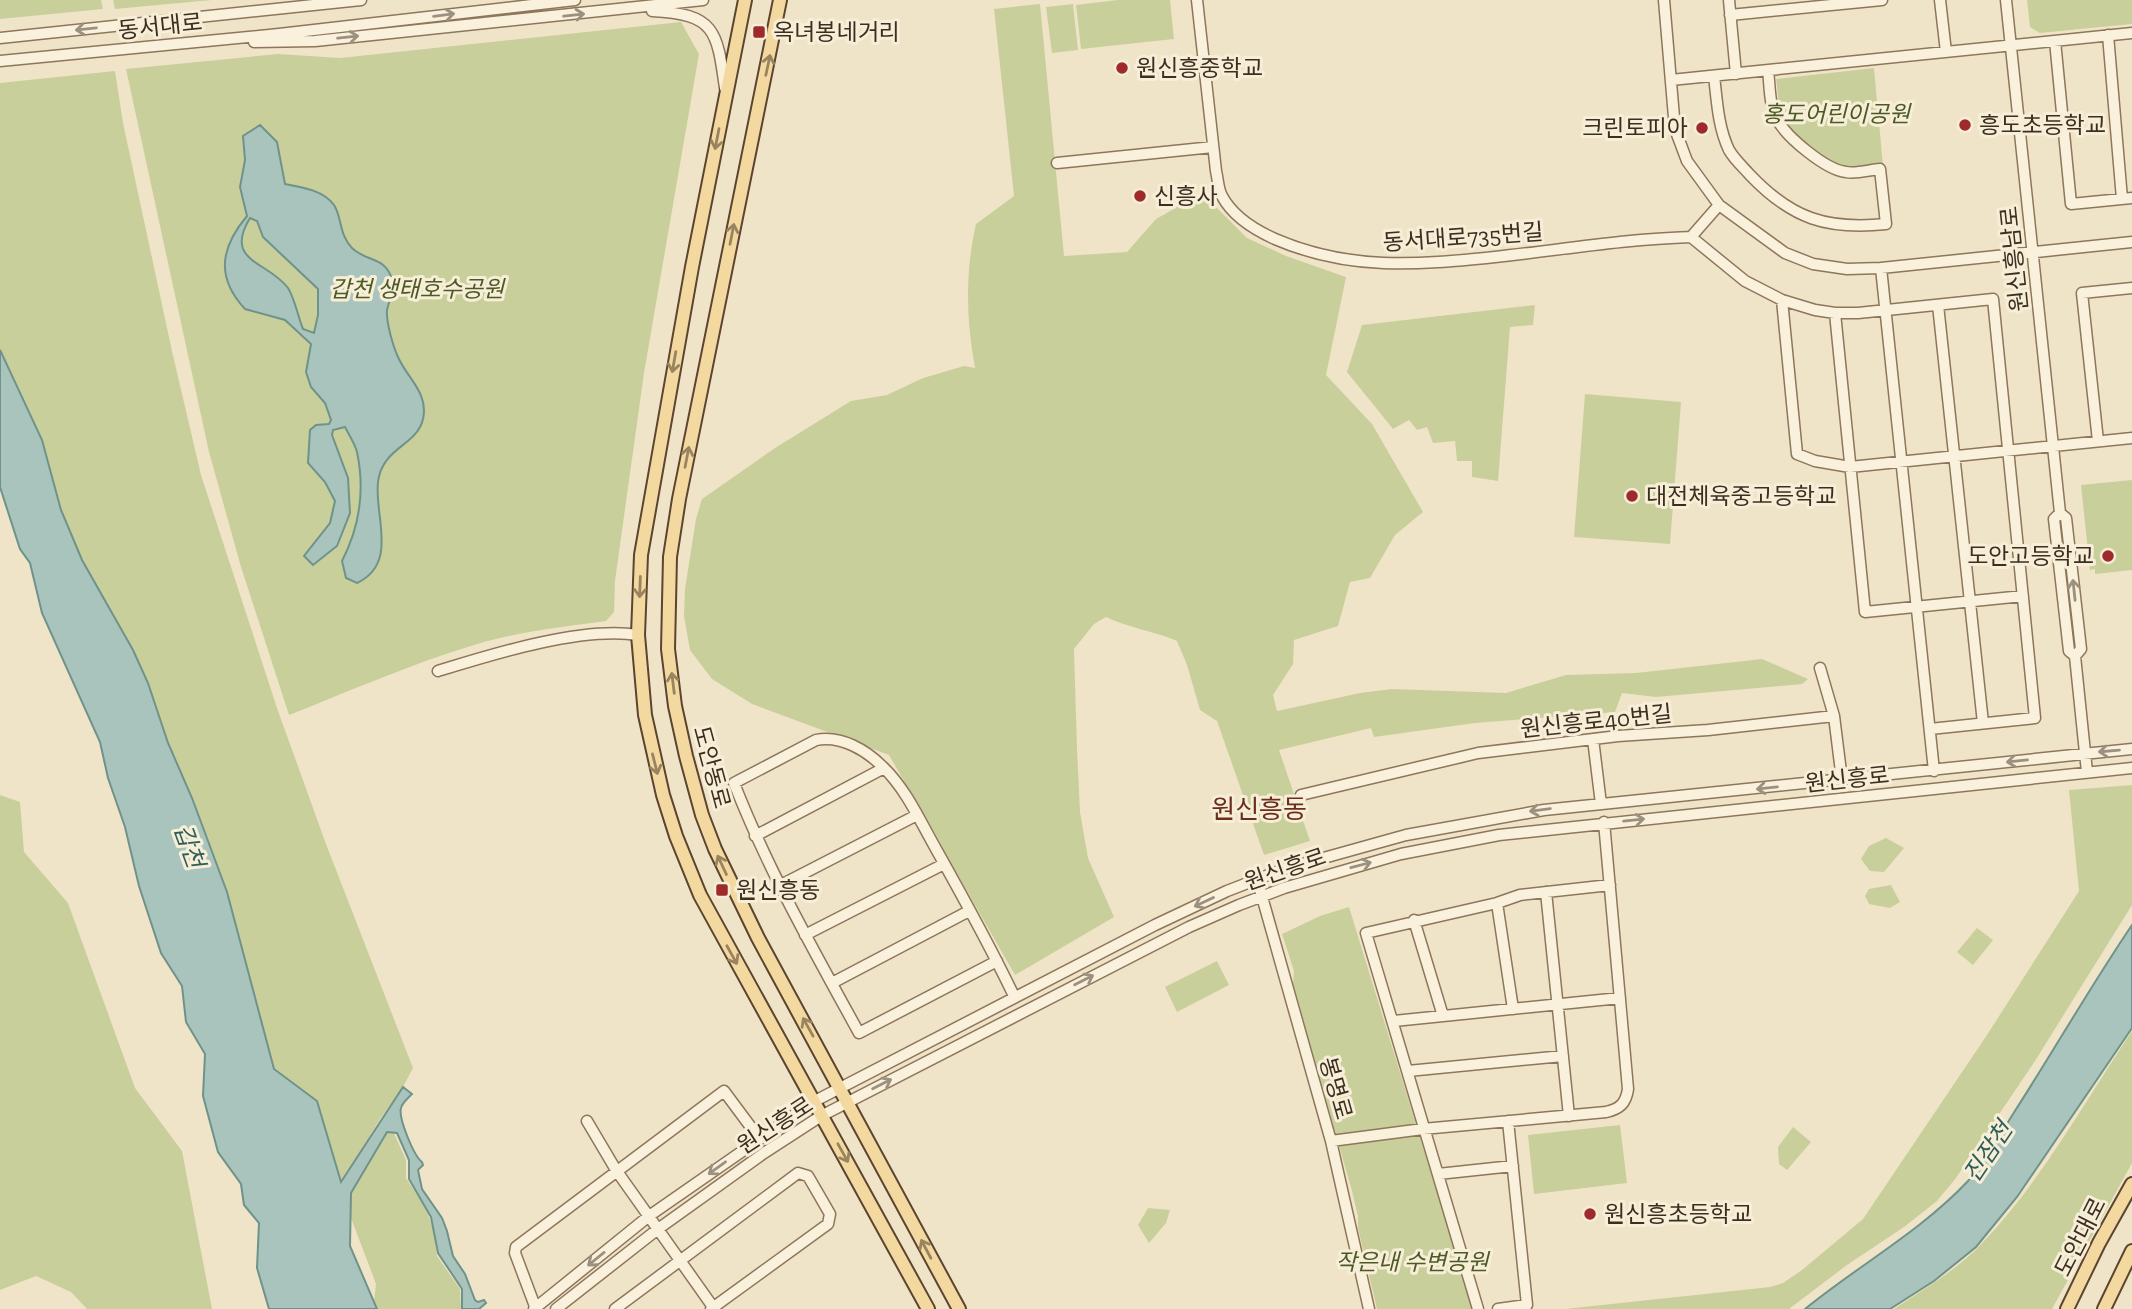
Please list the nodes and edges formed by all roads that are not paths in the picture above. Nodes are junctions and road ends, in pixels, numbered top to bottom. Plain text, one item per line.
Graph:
1 (292, 0) edge
2 (361, 0) edge
3 (575, 0) edge
4 (702, 0) edge
5 (746, 0) edge
6 (780, 0) edge
7 (1196, 0) edge
8 (1664, 0) edge
9 (1729, 0) edge
10 (1882, 0) edge
11 (1940, 0) edge
12 (2006, 0) edge
13 (686, 1) edge
14 (276, 8) junction
15 (624, 9) junction
16 (1730, 15) junction
17 (2132, 33) edge
18 (2108, 35) junction
19 (0, 38) edge
20 (279, 38) junction
21 (2055, 41) junction
22 (2011, 45) junction
23 (1946, 52) junction
24 (0, 61) edge
25 (1768, 70) junction
26 (1736, 74) junction
27 (1714, 76) junction
28 (1671, 80) junction
29 (726, 93) junction
30 (1213, 148) junction
31 (1057, 163) dead end
32 (2127, 199) edge
33 (1719, 205) junction
34 (1691, 237) junction
35 (2132, 242) edge
36 (2033, 253) junction
37 (1881, 268) junction
38 (2132, 288) edge
39 (1782, 300) junction
40 (1938, 305) junction
41 (1886, 310) junction
42 (1835, 313) junction
43 (2132, 438) edge
44 (2098, 441) junction
45 (2054, 445) junction
46 (2008, 450) junction
47 (1954, 455) junction
48 (1901, 461) junction
49 (1850, 467) junction
50 (2023, 596) junction
51 (1970, 601) junction
52 (1917, 607) junction
53 (638, 635) junction
54 (1820, 668) dead end
55 (438, 671) dead end
56 (1834, 716) junction
57 (1983, 723) junction
58 (1930, 729) junction
59 (1593, 739) junction
60 (2132, 749) edge
61 (2085, 754) junction
62 (884, 768) junction
63 (2132, 768) edge
64 (1934, 771) junction
65 (2087, 772) junction
66 (1842, 780) junction
67 (1301, 795) dead end
68 (1601, 804) junction
69 (917, 815) junction
70 (1604, 822) junction
71 (755, 836) junction
72 (944, 864) junction
73 (1257, 879) junction
74 (1610, 885) junction
75 (779, 886) junction
76 (1546, 892) junction
77 (1262, 897) junction
78 (1497, 903) junction
79 (970, 911) junction
80 (1414, 920) junction
81 (806, 935) junction
82 (997, 961) junction
83 (832, 983) junction
84 (1014, 996) junction
85 (1620, 998) junction
86 (1558, 1004) junction
87 (1513, 1009) junction
88 (1443, 1016) junction
89 (1394, 1021) junction
90 (1563, 1056) junction
91 (1408, 1071) junction
92 (840, 1086) junction
93 (813, 1101) junction
94 (848, 1102) junction
95 (821, 1116) junction
96 (1569, 1116) junction
97 (587, 1121) dead end
98 (1508, 1121) junction
99 (1423, 1129) junction
100 (759, 1138) junction
101 (1331, 1141) junction
102 (1513, 1166) junction
103 (616, 1170) junction
104 (1438, 1174) junction
105 (2132, 1184) edge
106 (649, 1216) junction
107 (658, 1229) junction
108 (2132, 1251) edge
109 (680, 1259) junction
110 (712, 1308) edge
111 (535, 1309) edge
112 (556, 1309) edge
113 (615, 1309) edge
114 (928, 1309) edge
115 (959, 1309) edge
116 (1369, 1309) edge
117 (1478, 1309) edge
118 (1498, 1309) edge
119 (2067, 1309) edge
120 (2104, 1309) edge

1 - 14 street
2 - 14 street, 동서대로
20 -> 3 street
4 - 13 street
5 - 29 main road
92 -> 6 main road, 도안동로
7 - 30 street, 동서대로735번길
8 - 28 street
9 - 16 street
10 - 16 street
11 - 23 street
12 - 22 street, 원신흥남로
13 - 15 street
14 -> 19 street, 동서대로
20 -> 15 street
15 - 29 street
16 - 26 street
17 - 18 street
18 - 21 street
18 - 32 street
20 - 24 street, 동서대로
21 - 22 street
21 - 32 street
22 - 23 street
22 - 36 street, 원신흥남로
23 - 25 street
25 - 26 street
25 - 27 street
26 - 27 street
27 - 28 street
28 - 33 street
29 -> 53 main road
30 - 31 street
30 - 34 street, 동서대로735번길
33 - 34 street
33 - 37 street
34 - 39 street
35 - 36 street
36 - 37 street
36 - 45 street, 원신흥남로
37 - 41 street
38 - 44 street
39 - 42 street
39 - 49 street
40 - 41 street
40 - 46 street
40 - 47 street
41 - 42 street
41 - 48 street
42 - 49 street
43 - 44 street
44 - 45 street
45 - 46 street
45 - 61 street, 원신흥남로
46 - 47 street
46 - 50 street
47 - 48 street
47 - 51 street
48 - 49 street
48 - 52 street
49 - 52 street
50 - 51 street
50 - 57 street
51 - 52 street
51 - 57 street
52 - 58 street
53 - 55 street
53 -> 93 main road
54 - 56 street
56 - 59 street, 원신흥로40번길
56 - 66 street
57 - 58 street
58 - 64 street
59 - 67 street, 원신흥로40번길
59 - 68 street
60 -> 61 street, 원신흥로
61 -> 64 street, 원신흥로
61 - 65 street, 원신흥남로
62 - 69 street
62 - 71 street
62 - 71 street
63 - 65 street, 원신흥로
64 - 66 street, 원신흥로
70 -> 65 street, 원신흥로
66 -> 68 street, 원신흥로
68 -> 73 street, 원신흥로
69 - 72 street
69 - 75 street
70 - 74 street
77 -> 70 street, 원신흥로
71 - 75 street
72 - 79 street
72 - 81 street
73 - 77 street, 봉명로
73 -> 84 street, 원신흥로
74 - 76 street
74 - 85 street
75 - 81 street
76 - 78 street
76 - 86 street
94 -> 77 street, 원신흥로
77 - 101 street, 봉명로
78 - 80 street
78 - 87 street
79 - 82 street
79 - 83 street
80 - 88 street
80 - 89 street
81 - 83 street
82 - 83 street
82 - 84 street
84 - 92 street, 원신흥로
85 - 86 street
85 - 96 street
86 - 87 street
86 - 90 street
87 - 88 street
88 - 89 street
89 - 91 street
90 - 91 street
90 - 96 street
91 - 99 street
92 - 93 street, 원신흥로
92 - 94 main road, 도안동로
93 - 95 main road
93 - 100 street, 원신흥로
94 - 95 street, 원신흥로
115 -> 94 main road, 도안동로
95 - 107 street, 원신흥로
95 -> 114 main road
96 - 98 street
97 - 103 street
98 - 99 street
98 - 102 street
99 - 101 street
99 - 104 street
100 - 103 street
100 -> 106 street, 원신흥로
101 - 116 street, 봉명로
102 - 104 street
102 - 118 street
103 - 106 street
103 - 111 street
104 - 117 street
105 - 119 main road, 도안대로
106 - 107 street
106 -> 111 street, 원신흥로
107 - 109 street
107 - 112 street, 원신흥로
108 - 120 main road
109 - 110 street
109 - 110 street
109 - 113 street

